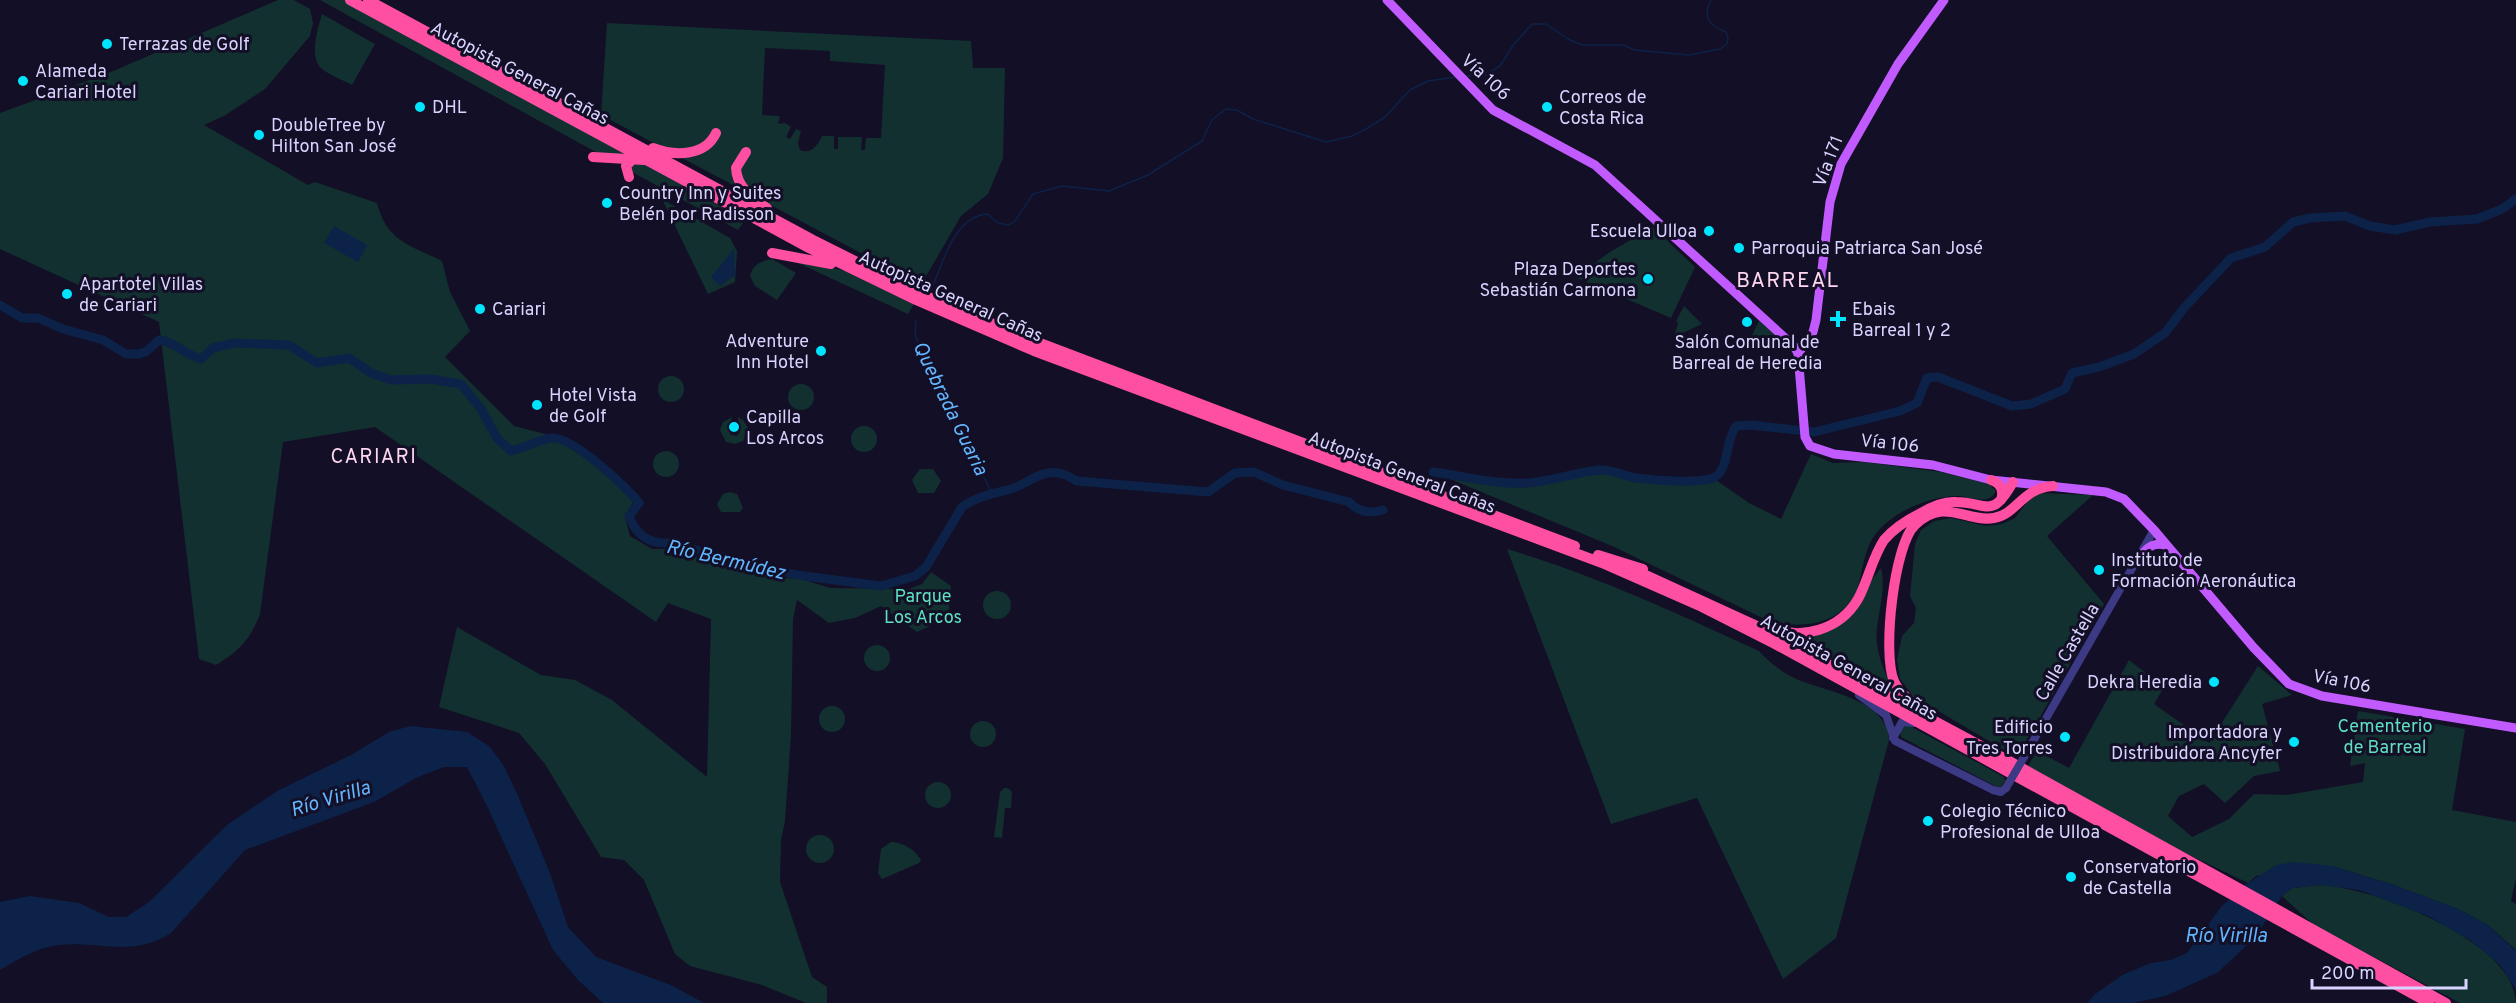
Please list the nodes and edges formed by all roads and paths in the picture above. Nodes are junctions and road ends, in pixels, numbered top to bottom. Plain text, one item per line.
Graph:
1 (350, 0) edge
2 (368, 0) edge
3 (1387, 0) edge
4 (1944, 0) edge
5 (472, 57) junction
6 (716, 133) dead end
7 (746, 152) dead end
8 (593, 157) dead end
9 (633, 159) junction
10 (649, 161) junction
11 (628, 177) dead end
12 (772, 253) dead end
13 (843, 266) junction
14 (919, 293) junction
15 (1798, 354) junction
16 (1991, 480) junction
17 (2014, 482) junction
18 (2053, 486) junction
19 (2000, 501) junction
20 (2016, 504) junction
21 (2154, 530) junction
22 (2167, 546) junction
23 (1598, 555) junction
24 (2136, 562) junction
25 (1833, 677) junction
26 (2516, 728) edge
27 (1929, 729) junction
28 (1893, 738) junction
29 (2011, 762) junction
30 (2209, 877) junction
31 (2318, 937) junction
32 (2429, 1003) edge
33 (2446, 1003) edge

1 - 10 highway, Autopista General Cañas
2 - 5 highway, Autopista General Cañas
3 - 15 main road, Vía 106
4 - 15 main road, Vía 171
5 - 6 highway
5 - 14 highway, Autopista General Cañas
7 - 14 highway
8 - 9 highway
9 - 10 highway
9 - 11 highway
10 - 13 highway, Autopista General Cañas
12 - 13 highway
13 - 25 highway, Autopista General Cañas
14 - 23 highway, Autopista General Cañas
15 - 16 main road, Vía 106
16 - 17 main road, Vía 106
16 - 19 highway
17 - 18 main road, Vía 106
17 - 19 highway
17 - 20 highway
18 - 20 highway
18 - 21 main road, Vía 106
19 - 23 highway
20 - 29 highway
21 - 22 main road, Vía 106
21 - 24 street, Calle Castella
22 - 24 main road
22 - 26 main road, Vía 106
23 - 29 highway, Autopista General Cañas
24 - 28 street, Calle Castella, bridge
25 - 27 highway, Autopista General Cañas
25 - 28 street
27 - 28 street
27 - 30 highway, Autopista General Cañas
29 - 30 highway, Autopista General Cañas
30 - 31 highway, Autopista General Cañas
31 - 32 highway, Autopista General Cañas
31 - 33 highway, Autopista General Cañas

